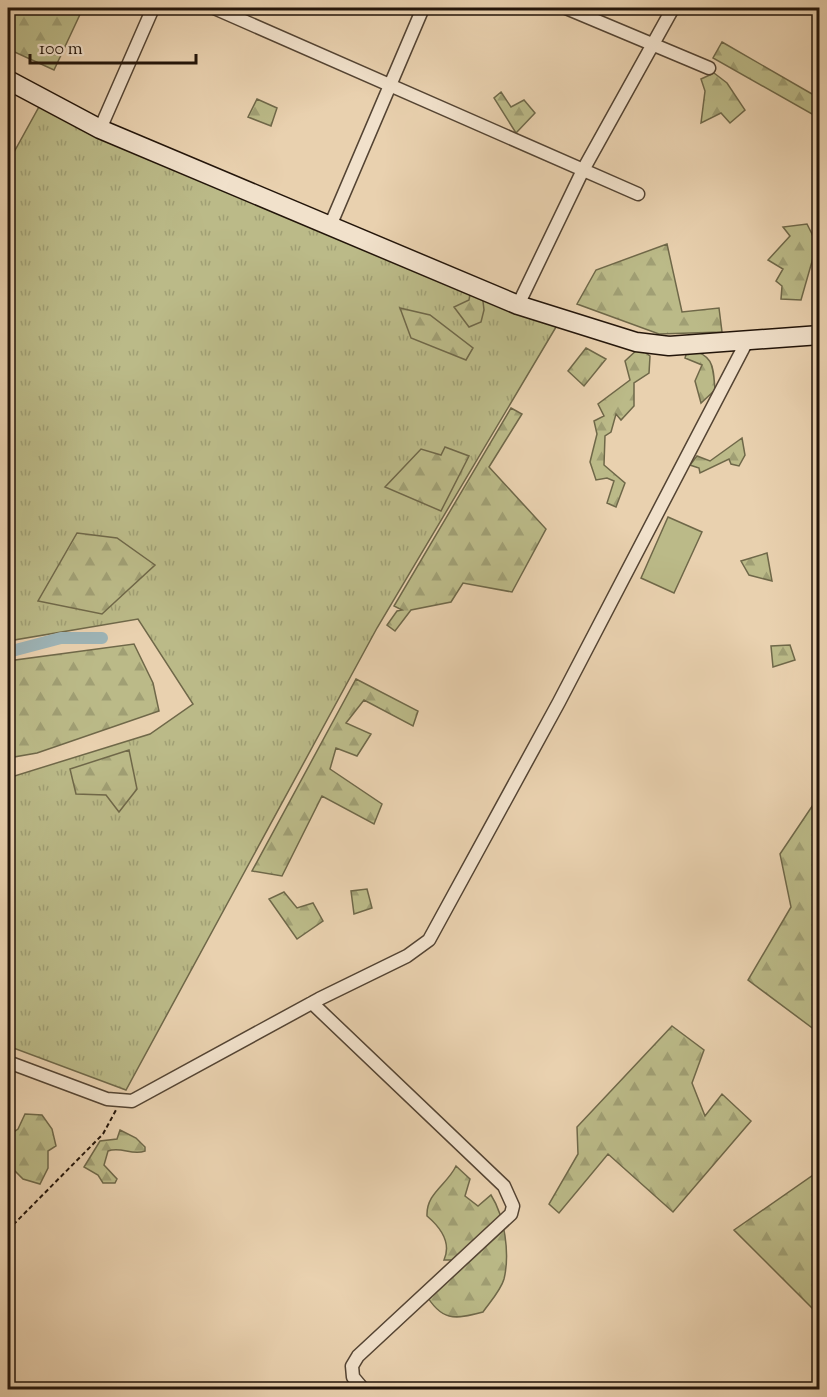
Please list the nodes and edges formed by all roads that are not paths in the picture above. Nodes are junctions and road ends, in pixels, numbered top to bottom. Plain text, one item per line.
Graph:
1 (153, 8) edge
2 (214, 8) edge
3 (423, 8) edge
4 (566, 8) edge
5 (673, 8) edge
6 (652, 44) junction
7 (708, 68) dead end
8 (8, 80) edge
9 (390, 84) junction
10 (100, 129) junction
11 (583, 170) junction
12 (638, 194) dead end
13 (330, 226) junction
14 (518, 305) junction
15 (819, 335) edge
16 (747, 341) junction
17 (312, 1003) junction
18 (8, 1062) edge
19 (364, 1389) edge

1 - 10 street
2 - 9 street
3 - 9 street
4 - 6 street
5 - 6 street
6 - 7 street
6 - 11 street
8 - 10 street
9 - 11 street
9 - 13 street
10 - 13 street
11 - 12 street
11 - 14 street
13 - 14 street
14 - 16 street
15 - 16 street
16 - 17 street
17 - 18 street
17 - 19 street

